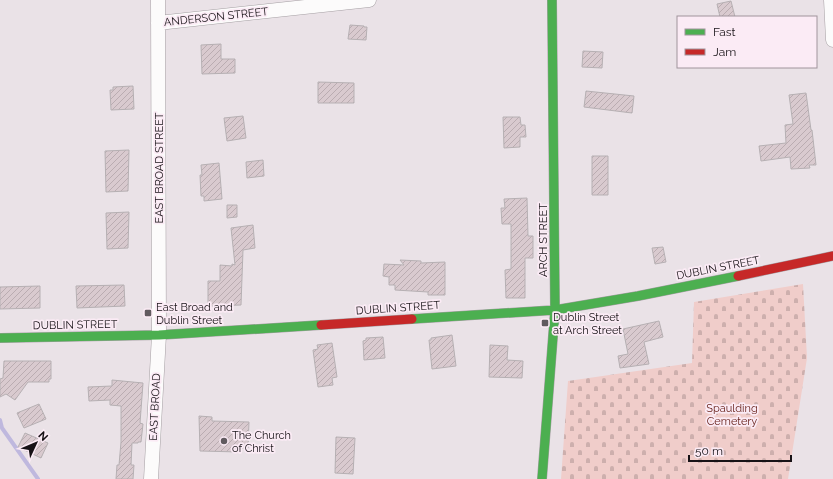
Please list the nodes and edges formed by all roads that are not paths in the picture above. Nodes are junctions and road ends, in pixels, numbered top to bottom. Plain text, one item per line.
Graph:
1 (158, 0) edge
2 (369, 0) edge
3 (552, 0) edge
4 (831, 0) edge
5 (158, 24) junction
6 (833, 40) edge
7 (833, 256) edge
8 (555, 310) junction
9 (159, 336) junction
10 (0, 338) edge
11 (152, 479) edge
12 (542, 479) edge

1 - 5 street, EAST BROAD STREET
2 - 5 street, ANDERSON STREET
3 - 8 street, ARCH STREET
4 - 6 street
5 - 9 street, EAST BROAD STREET
7 - 8 street, DUBLIN STREET
8 - 9 street, DUBLIN STREET
8 - 12 street, ARCH STREET
9 - 10 street, DUBLIN STREET
9 - 11 street, EAST BROAD

